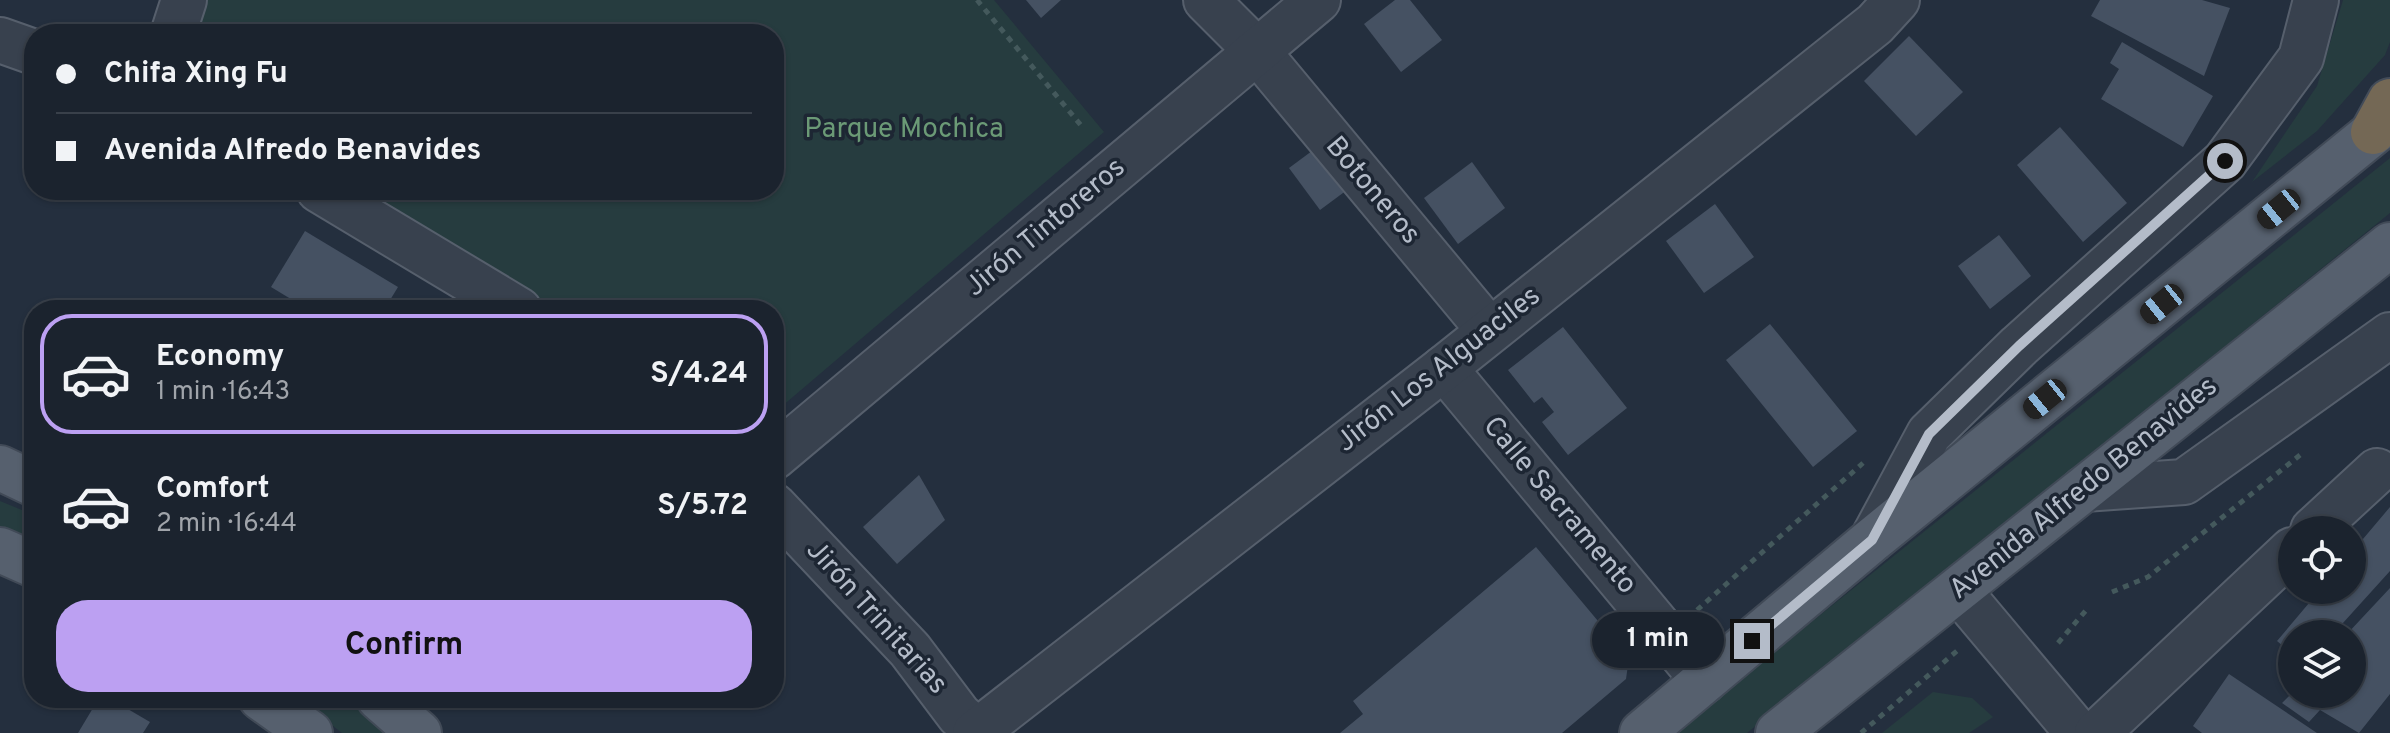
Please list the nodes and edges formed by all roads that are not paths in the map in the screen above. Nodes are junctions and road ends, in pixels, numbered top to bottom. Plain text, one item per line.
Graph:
1 (184, 0) edge
2 (1206, 0) edge
3 (1318, 0) edge
4 (1897, 0) edge
5 (2302, 3) edge
6 (176, 24) edge
7 (0, 40) edge
8 (24, 48) edge
9 (1257, 51) junction
10 (2384, 117) edge
11 (336, 200) edge
12 (2390, 245) edge
13 (502, 300) edge
14 (1489, 330) junction
15 (2390, 335) edge
16 (1444, 368) junction
17 (784, 449) edge
18 (0, 468) edge
19 (2377, 471) dead end
20 (24, 479) edge
21 (2084, 489) junction
22 (2328, 516) edge
23 (784, 517) edge
24 (1872, 540) junction
25 (0, 550) edge
26 (24, 561) edge
27 (2278, 563) edge
28 (1958, 590) junction
29 (1704, 681) junction
30 (275, 708) edge
31 (390, 708) edge
32 (976, 732) edge
33 (310, 733) edge
34 (419, 733) edge
35 (1642, 733) edge
36 (1778, 733) edge
37 (2078, 733) edge
38 (2097, 733) edge

1 - 6 street
2 - 9 street, Botoneros
3 - 9 street, Jirón Tintoreros
4 - 14 street, Jirón Los Alguaciles
5 - 24 street
7 - 8 street
9 - 14 street, Botoneros
9 - 17 street, Jirón Tintoreros
10 - 24 main road
11 - 13 street
12 - 21 main road, Avenida Alfredo Benavides
14 - 16 street, Jirón Los Alguaciles
15 - 21 street
16 - 29 street, Calle Sacramento
16 - 32 street, Jirón Los Alguaciles
18 - 20 main road
19 - 22 street
21 - 28 main road, Avenida Alfredo Benavides
23 - 32 street, Jirón Trinitarias
24 - 29 main road
25 - 26 main road
27 - 38 street
28 - 36 main road, Avenida Alfredo Benavides
28 - 37 street
29 - 35 main road
30 - 33 main road
31 - 34 main road

